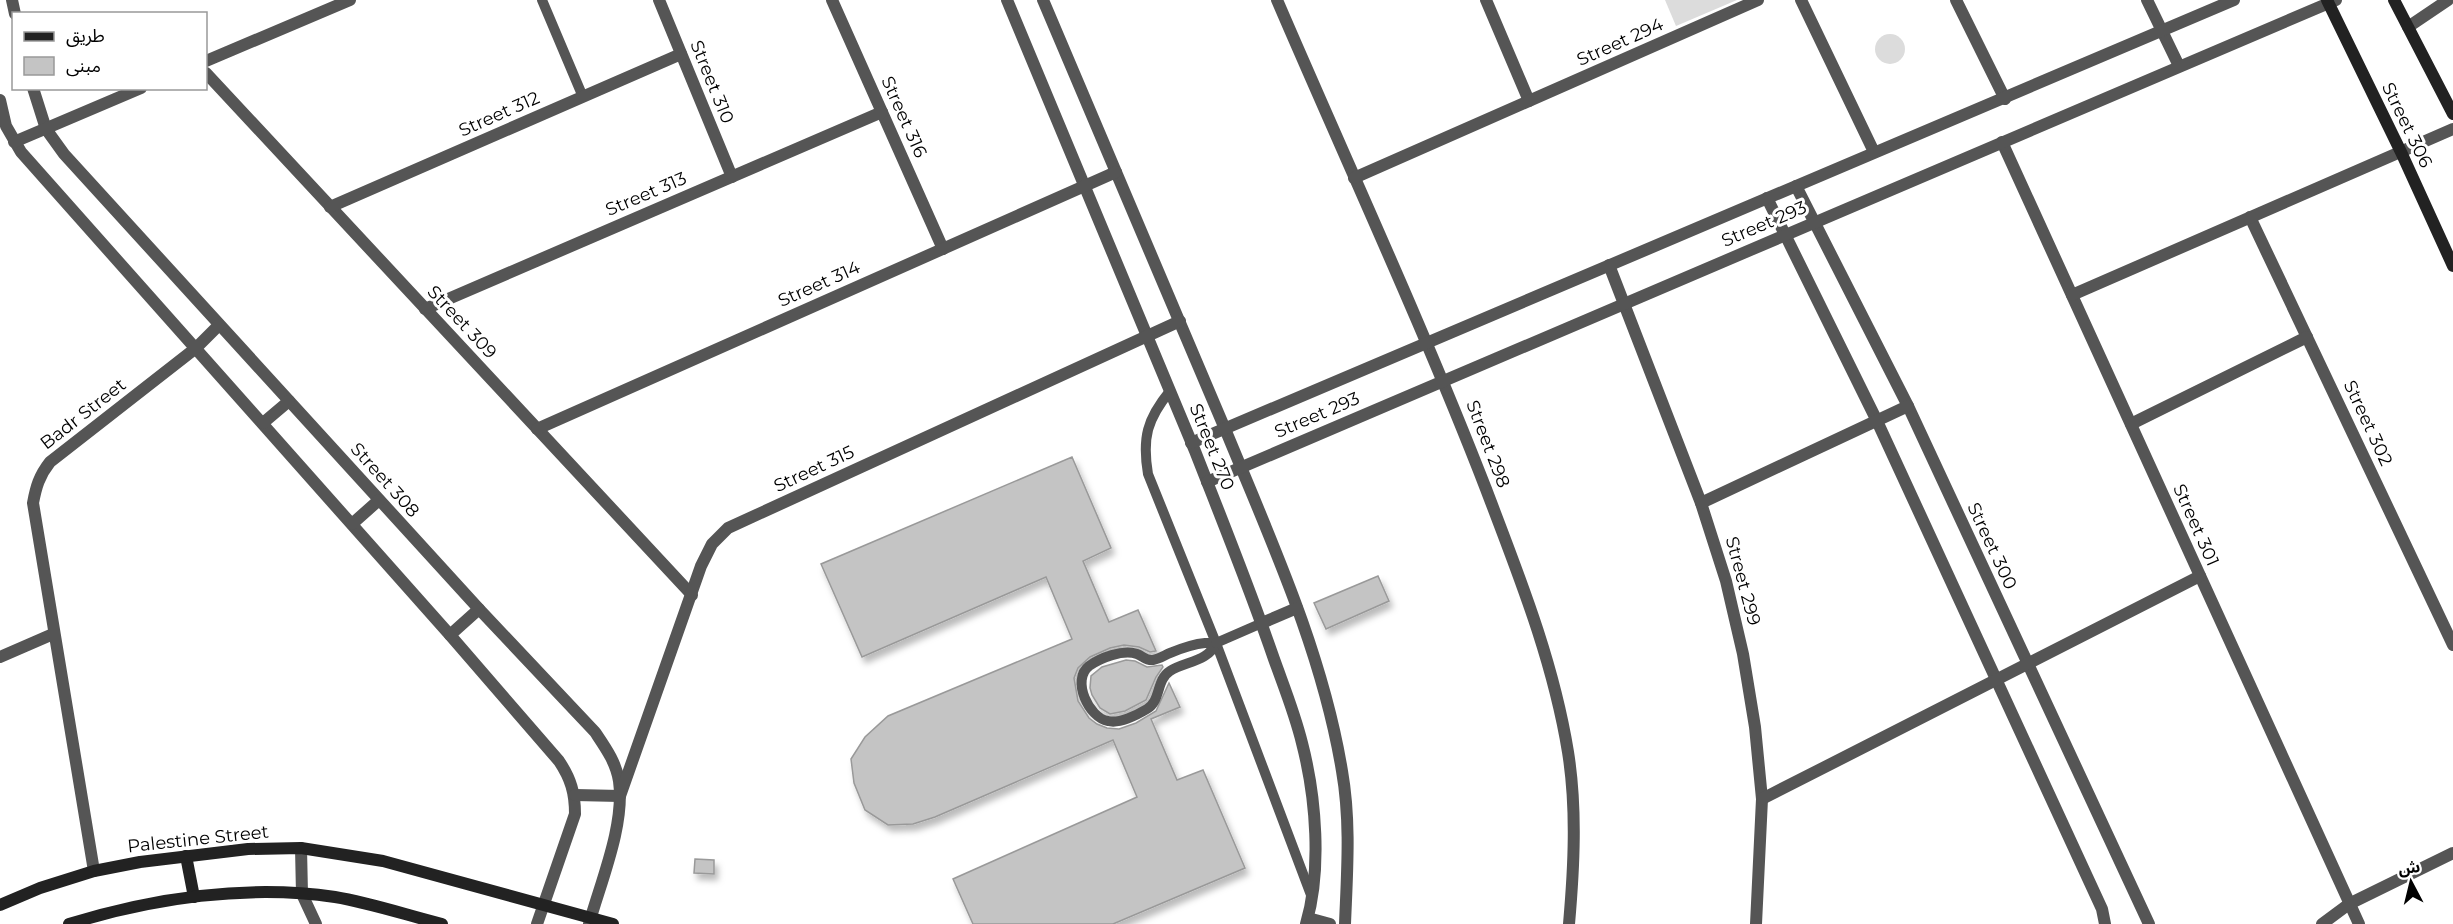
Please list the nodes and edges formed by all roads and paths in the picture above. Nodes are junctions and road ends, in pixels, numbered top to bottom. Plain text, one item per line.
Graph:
1 (351, 0) edge
2 (542, 0) edge
3 (659, 0) edge
4 (832, 0) edge
5 (1007, 0) edge
6 (1043, 0) edge
7 (1277, 0) edge
8 (1486, 0) edge
9 (1758, 0) edge
10 (1801, 0) edge
11 (1956, 0) edge
12 (2147, 0) edge
13 (2234, 0) edge
14 (2394, 0) edge
15 (2448, 0) edge
16 (2330, 1) edge
17 (2408, 27) junction
18 (2162, 30) junction
19 (681, 54) junction
20 (207, 61) edge
21 (2179, 66) junction
22 (207, 74) edge
23 (34, 90) edge
24 (136, 90) edge
25 (583, 97) junction
26 (2005, 99) junction
27 (0, 100) edge
28 (1529, 101) junction
29 (882, 112) junction
30 (2453, 114) edge
31 (46, 129) junction
32 (2453, 129) edge
33 (14, 142) junction
34 (2002, 142) junction
35 (1874, 152) junction
36 (2401, 152) junction
37 (1116, 172) junction
38 (732, 177) junction
39 (1354, 178) junction
40 (1085, 186) junction
41 (1796, 186) junction
42 (1767, 198) junction
43 (330, 207) junction
44 (2250, 217) junction
45 (1813, 222) junction
46 (1784, 235) junction
47 (943, 249) junction
48 (1609, 265) junction
49 (2453, 266) edge
50 (2072, 295) junction
51 (1624, 304) junction
52 (425, 309) junction
53 (1180, 321) junction
54 (219, 325) junction
55 (1147, 335) junction
56 (2307, 337) junction
57 (1427, 343) junction
58 (196, 348) junction
59 (1444, 380) junction
60 (1170, 391) junction
61 (289, 401) junction
62 (1908, 406) junction
63 (1877, 421) junction
64 (263, 423) junction
65 (2131, 424) junction
66 (537, 429) junction
67 (1225, 429) junction
68 (1191, 443) junction
69 (1241, 467) junction
70 (1207, 482) junction
71 (379, 500) junction
72 (1701, 503) junction
73 (352, 524) junction
74 (2200, 576) junction
75 (692, 595) junction
76 (1297, 608) junction
77 (479, 609) junction
78 (1262, 623) junction
79 (53, 634) junction
80 (450, 635) junction
81 (1215, 643) junction
82 (2453, 645) edge
83 (0, 657) edge
84 (1153, 660) junction
85 (2027, 664) junction
86 (1162, 680) junction
87 (1996, 680) junction
88 (575, 795) junction
89 (620, 796) junction
90 (1762, 799) junction
91 (301, 848) junction
92 (2453, 853) edge
93 (186, 856) junction
94 (94, 872) junction
95 (302, 894) junction
96 (1311, 895) junction
97 (194, 897) junction
98 (544, 904) junction
99 (2349, 904) junction
100 (0, 905) edge
101 (590, 920) edge
102 (1307, 921) edge
103 (69, 924) edge
104 (316, 924) edge
105 (442, 924) edge
106 (537, 924) edge
107 (614, 924) edge
108 (1330, 924) edge
109 (1345, 924) edge
110 (1569, 924) edge
111 (1756, 924) edge
112 (2105, 924) edge
113 (2150, 924) edge
114 (2322, 924) edge
115 (2359, 924) edge

1 - 20 street
2 - 25 lane
3 - 19 street, Street 310
4 - 29 street, Street 316
5 - 40 street, Street 270
6 - 37 street, Street 270
7 - 39 street, Street 298
8 - 28 street
9 - 28 street, Street 294
10 - 35 street
11 - 26 street
12 - 18 street
13 - 18 street, Street 293
14 - 17 street
15 - 17 street
16 - 21 street, Street 293
16 - 36 street, Street 306
17 - 30 street
18 - 21 street
18 - 26 street, Street 293
19 - 25 street, Street 312
19 - 38 street, Street 310
21 - 34 street, Street 293
22 - 43 street, Street 309
23 - 31 street, Street 308
24 - 31 street
25 - 43 street, Street 312
26 - 35 street, Street 293
27 - 33 street
28 - 39 street, Street 294
29 - 38 street, Street 313
29 - 47 street, Street 316
31 - 33 street
31 - 54 street, Street 308
32 - 36 street
33 - 58 street
34 - 45 street, Street 293
34 - 50 street, Street 301
35 - 41 street, Street 293
36 - 44 street
36 - 49 street, Street 306
37 - 40 street, Street 314
37 - 53 street, Street 270
38 - 52 street, Street 313
39 - 57 street, Street 298
40 - 47 street, Street 314
40 - 55 street, Street 270
41 - 42 street, Street 293
41 - 45 street, Street 300
42 - 46 street
42 - 48 street, Street 293
43 - 52 street, Street 309
44 - 50 street
44 - 56 street, Street 302
45 - 46 street, Street 293
45 - 62 street, Street 300
46 - 51 street, Street 293
46 - 63 street
47 - 66 street, Street 314
48 - 51 street, Street 299
48 - 57 street, Street 293
50 - 65 street, Street 301
51 - 59 street, Street 293
51 - 72 street, Street 299
52 - 66 street, Street 309
53 - 55 street, Street 315
53 - 67 street, Street 270
54 - 58 street, Badr Street
54 - 61 street, Street 308
55 - 60 street, Street 270
55 - 75 street, Street 315
56 - 65 street
56 - 82 street, Street 302
57 - 59 street, Street 298
57 - 67 street, Street 293
58 - 64 street
58 - 79 street, Badr Street
59 - 69 street, Street 293
59 - 110 street, Street 298
60 - 68 street, Street 270
60 - 81 lane
61 - 64 street
61 - 71 street, Street 308
62 - 63 street
62 - 85 street, Street 300
63 - 72 street
63 - 87 street
64 - 73 street
65 - 74 street, Street 301
66 - 75 street, Street 309
67 - 68 street, Street 293
67 - 69 street, Street 270
68 - 70 street, Street 270
69 - 70 street, Street 293
69 - 76 street, Street 270
70 - 78 street, Street 270
71 - 73 street
71 - 77 street, Street 308
72 - 90 street, Street 299
73 - 80 street
74 - 85 street
74 - 99 street, Street 301
75 - 89 street, Street 315
76 - 78 street
76 - 109 street, Street 270
77 - 80 street
77 - 89 street, Street 308
78 - 81 lane
78 - 96 street, Street 270
79 - 83 street
79 - 94 street, Badr Street
80 - 88 street
81 - 84 lane
81 - 86 lane
81 - 96 lane
84 - 86 lane
84 - 86 lane
85 - 87 street
85 - 113 street, Street 300
87 - 90 street
87 - 112 street
88 - 89 street
88 - 98 street
89 - 101 street, Street 308
90 - 111 street, Street 299
91 - 93 street, Palestine Street
91 - 95 street
91 - 98 street, Palestine Street
92 - 99 street
93 - 94 street, Palestine Street
93 - 97 street
94 - 100 street, Palestine Street
95 - 97 street
95 - 104 street
95 - 105 street
96 - 102 street, Street 270
97 - 103 street
98 - 101 street, Palestine Street
98 - 106 street
99 - 114 street
99 - 115 street, Street 301
101 - 107 street, Palestine Street
102 - 108 street

